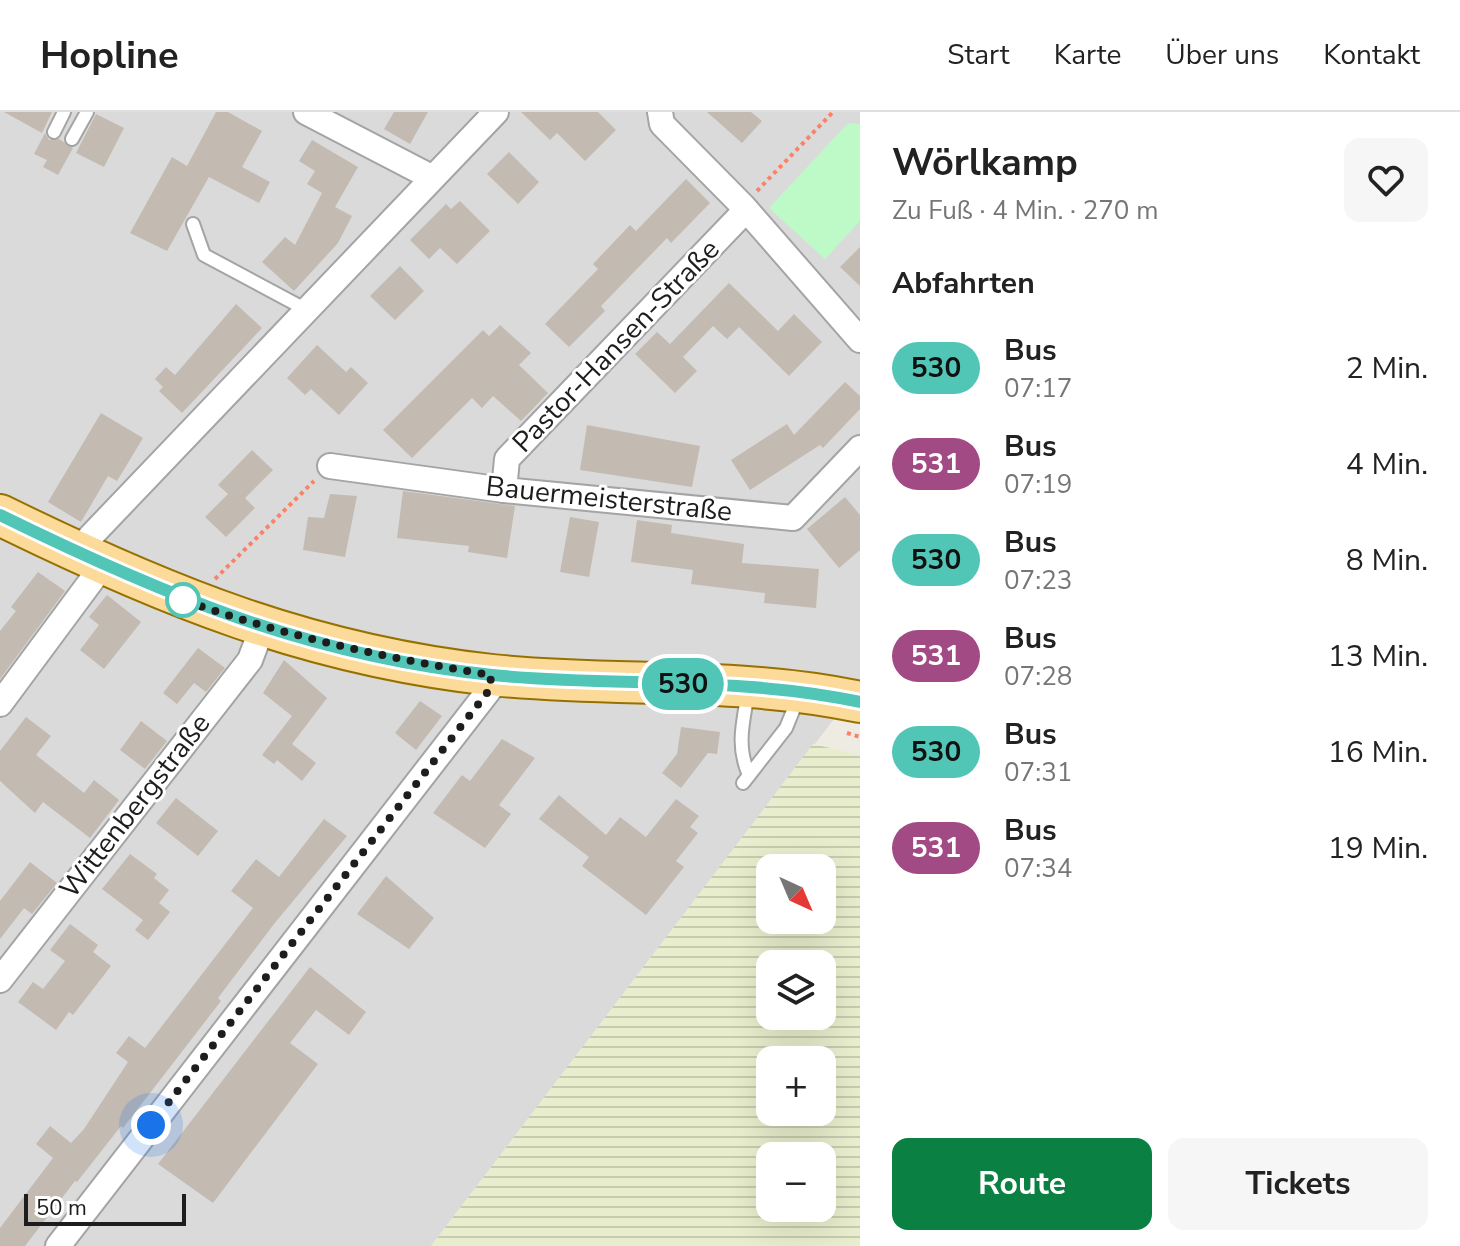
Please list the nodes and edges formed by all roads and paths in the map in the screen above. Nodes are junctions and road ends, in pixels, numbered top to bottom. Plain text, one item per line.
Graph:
1 (64, 112) edge
2 (87, 112) edge
3 (306, 112) edge
4 (496, 112) edge
5 (660, 112) edge
6 (833, 112) edge
7 (54, 132) dead end
8 (72, 139) dead end
9 (431, 177) junction
10 (745, 208) junction
11 (193, 224) dead end
12 (305, 309) junction
13 (860, 340) edge
14 (860, 448) edge
15 (330, 466) joint
16 (504, 490) junction
17 (0, 515) edge
18 (92, 560) junction
19 (208, 586) dead end
20 (262, 628) junction
21 (491, 675) junction
22 (749, 685) junction
23 (800, 690) junction
24 (860, 702) edge
25 (0, 704) edge
26 (0, 980) edge
27 (58, 1246) edge

1 - 7 lane
2 - 8 lane
3 - 9 street
4 - 9 street
5 - 10 street
6 - 10 path
9 - 12 street
10 - 13 street
10 - 16 street, Pastor-Hansen-Straße
11 - 12 lane
12 - 18 street
14 - 16 street, Bauermeisterstraße
15 - 16 street, Bauermeisterstraße
15 - 19 path
17 - 18 main road
18 - 20 main road
18 - 25 street
20 - 21 main road
20 - 26 street, Wittenbergstraße
21 - 22 main road
21 - 27 street
22 - 23 main road
22 - 23 lane
23 - 24 main road

